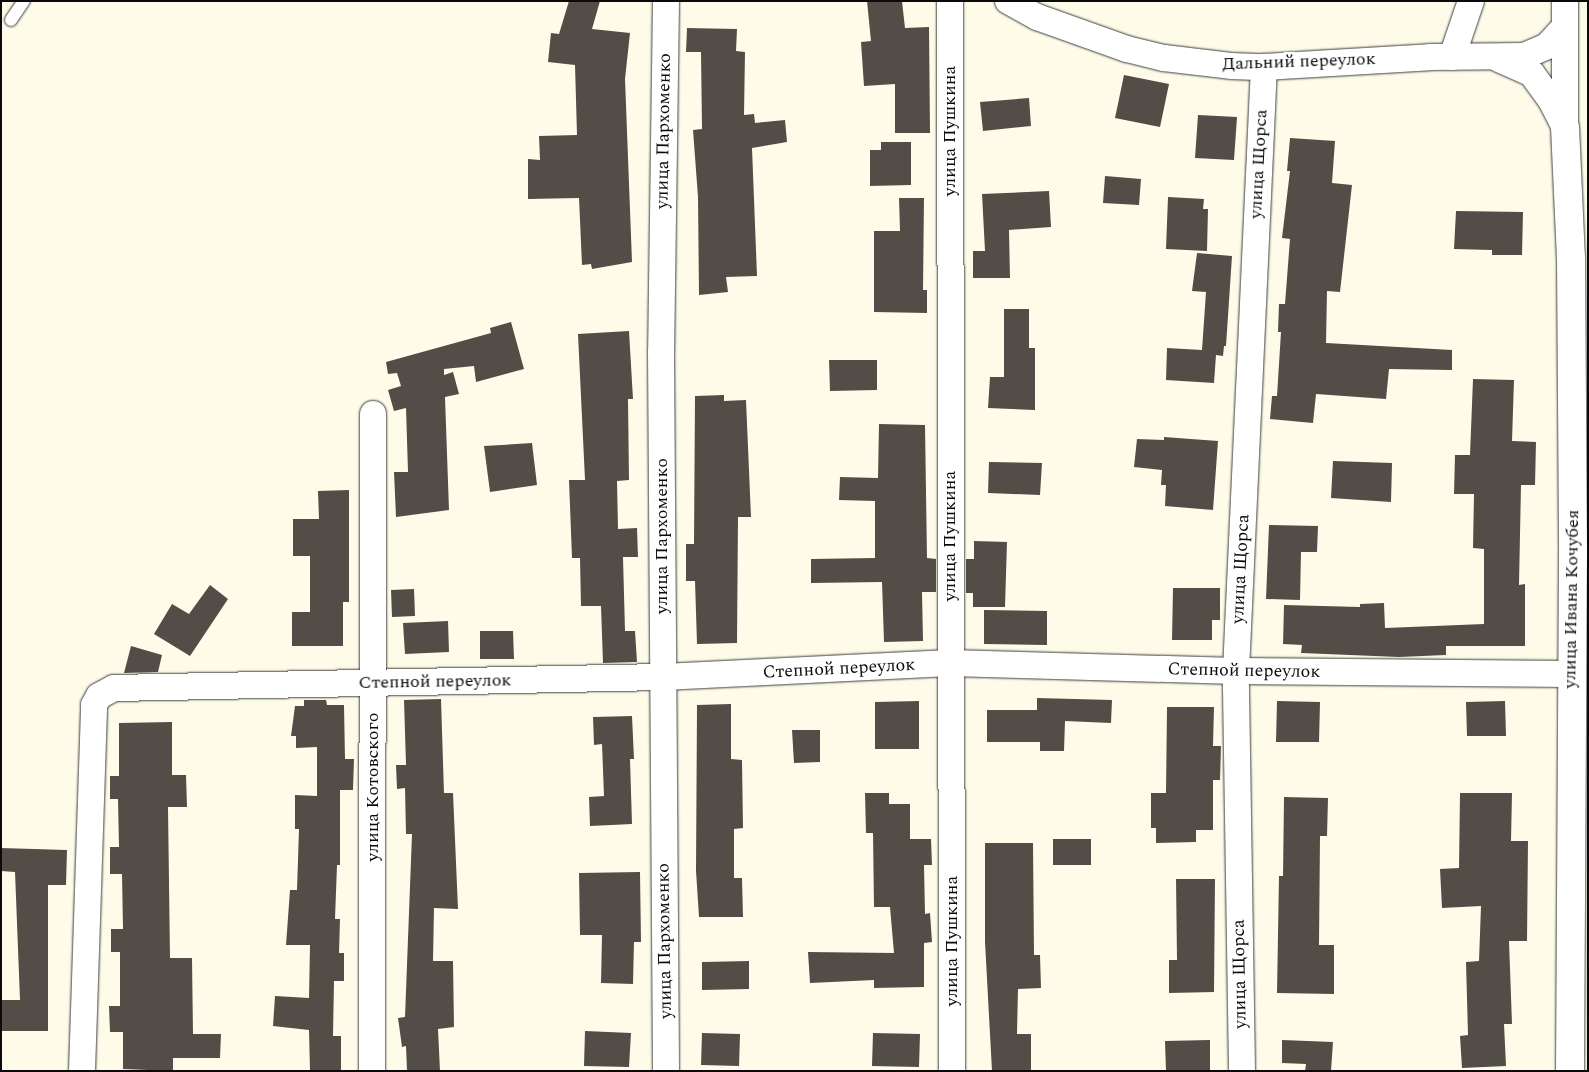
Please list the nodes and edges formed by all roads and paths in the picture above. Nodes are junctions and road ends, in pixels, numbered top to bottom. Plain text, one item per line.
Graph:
1 (24, 1) edge
2 (666, 1) edge
3 (950, 1) edge
4 (1008, 1) edge
5 (1471, 1) edge
6 (1565, 1) edge
7 (11, 20) dead end
8 (1565, 27) junction
9 (1452, 57) junction
10 (1495, 58) junction
11 (1264, 67) junction
12 (1565, 127) junction
13 (372, 414) dead end
14 (950, 664) junction
15 (1236, 671) junction
16 (1571, 674) junction
17 (662, 677) junction
18 (373, 683) junction
19 (82, 1071) edge
20 (372, 1071) edge
21 (666, 1071) edge
22 (952, 1071) edge
23 (1242, 1071) edge
24 (1570, 1071) edge

1 - 7 lane
2 - 17 street, улица Пархоменко
3 - 14 street, улица Пушкина
4 - 11 street, Дальний переулок
5 - 9 street
6 - 8 street
8 - 10 street
8 - 12 street
9 - 10 street, Дальний переулок
9 - 11 street, Дальний переулок
10 - 12 street
11 - 15 street, улица Щорса
12 - 16 street, улица Ивана Кочубея
13 - 18 street, улица Котовского
14 - 15 street, Степной переулок
14 - 17 street, Степной переулок
14 - 22 street, улица Пушкина
15 - 16 street, Степной переулок
15 - 23 street, улица Щорса
16 - 24 street, улица Ивана Кочубея
17 - 18 street, Степной переулок
17 - 21 street, улица Пархоменко
18 - 19 street, Степной переулок
18 - 20 street, улица Котовского

